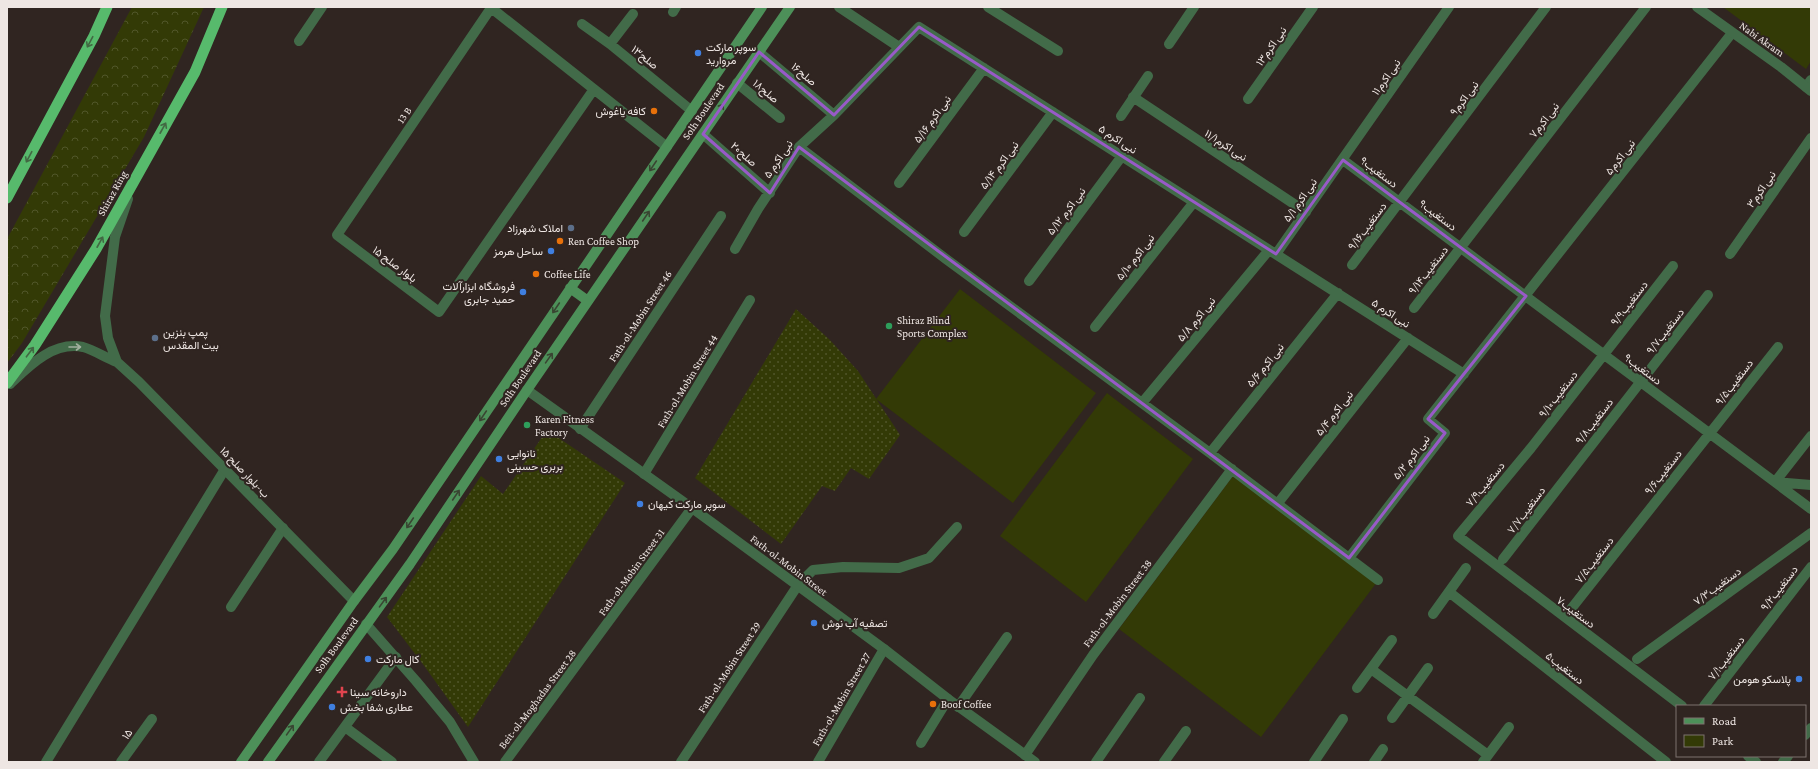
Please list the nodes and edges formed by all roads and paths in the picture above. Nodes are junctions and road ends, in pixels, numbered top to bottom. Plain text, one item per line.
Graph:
1 (107, 7) edge
2 (222, 7) edge
3 (322, 7) edge
4 (762, 7) edge
5 (790, 7) edge
6 (839, 7) edge
7 (988, 7) edge
8 (1194, 7) edge
9 (1313, 7) edge
10 (1449, 7) edge
11 (1546, 7) edge
12 (1646, 7) edge
13 (1698, 7) edge
14 (490, 8) edge
15 (633, 14) dead end
16 (582, 24) dead end
17 (1732, 33) junction
18 (299, 41) dead end
19 (610, 44) junction
20 (1169, 44) dead end
21 (899, 47) junction
22 (1058, 51) dead end
23 (758, 52) junction
24 (984, 68) junction
25 (1148, 76) dead end
26 (737, 83) junction
27 (1809, 86) edge
28 (594, 89) junction
29 (1133, 97) junction
30 (1248, 99) dead end
31 (692, 111) junction
32 (1053, 112) junction
33 (834, 115) junction
34 (1121, 116) dead end
35 (780, 118) dead end
36 (703, 134) junction
37 (1811, 138) edge
38 (667, 147) junction
39 (799, 147) junction
40 (1122, 156) junction
41 (1343, 160) junction
42 (136, 177) junction
43 (899, 183) dead end
44 (770, 193) junction
45 (7, 198) edge
46 (1194, 202) junction
47 (1400, 202) junction
48 (1306, 212) junction
49 (720, 216) dead end
50 (964, 232) dead end
51 (337, 235) joint
52 (1461, 248) junction
53 (735, 249) dead end
54 (1272, 252) junction
55 (1730, 254) dead end
56 (1352, 265) dead end
57 (1673, 266) dead end
58 (1029, 281) dead end
59 (570, 288) junction
60 (1338, 293) junction
61 (1708, 295) dead end
62 (1526, 296) junction
63 (750, 300) dead end
64 (588, 301) junction
65 (1414, 308) dead end
66 (1095, 327) dead end
67 (1408, 338) junction
68 (1778, 347) dead end
69 (1604, 354) junction
70 (117, 362) junction
71 (1464, 374) junction
72 (1640, 381) junction
73 (7, 383) edge
74 (7, 386) edge
75 (526, 390) junction
76 (1142, 403) junction
77 (580, 429) junction
78 (1710, 433) junction
79 (1811, 436) edge
80 (1531, 448) joint
81 (1210, 453) junction
82 (225, 468) junction
83 (1232, 469) junction
84 (644, 474) junction
85 (1567, 475) joint
86 (1775, 482) junction
87 (1811, 485) edge
88 (1278, 503) junction
89 (692, 508) junction
90 (1811, 509) edge
91 (1636, 526) joint
92 (957, 527) dead end
93 (283, 528) junction
94 (1811, 533) edge
95 (1458, 536) joint
96 (1349, 558) junction
97 (1503, 559) dead end
98 (1811, 567) edge
99 (1466, 568) dead end
100 (1378, 580) dead end
101 (798, 585) junction
102 (1448, 592) junction
103 (354, 601) junction
104 (231, 607) dead end
105 (1571, 609) dead end
106 (1433, 614) dead end
107 (366, 624) junction
108 (1767, 624) joint
109 (1007, 637) dead end
110 (1392, 640) dead end
111 (884, 649) junction
112 (588, 650) joint
113 (396, 657) junction
114 (1637, 659) dead end
115 (1428, 668) dead end
116 (1371, 669) junction
117 (1357, 688) dead end
118 (1408, 696) junction
119 (1140, 698) dead end
120 (948, 699) junction
121 (1681, 705) edge
122 (1705, 705) edge
123 (958, 707) junction
124 (1392, 718) dead end
125 (152, 719) dead end
126 (1343, 719) dead end
127 (345, 727) junction
128 (1509, 727) dead end
129 (1186, 731) dead end
130 (921, 743) dead end
131 (1383, 749) dead end
132 (1025, 755) junction
133 (1485, 759) edge
134 (46, 762) edge
135 (121, 762) edge
136 (242, 762) edge
137 (268, 762) edge
138 (319, 762) edge
139 (392, 762) edge
140 (474, 762) edge
141 (505, 762) edge
142 (681, 762) edge
143 (818, 762) edge
144 (1035, 762) edge
145 (1096, 762) edge
146 (1164, 762) edge
147 (1314, 762) edge
148 (1374, 762) edge
149 (1666, 762) edge

1 -> 45 highway
42 -> 2 highway, Shiraz Ring
3 - 18 street
4 - 31 main road, Solh Boulevard
5 - 23 main road, Solh Boulevard
6 - 21 street
7 - 22 street
8 - 20 street
9 - 30 street, نبی اکرم۱۳
10 - 41 street, نبی اکرم۱۱
11 - 47 street, نبی اکرم۹
12 - 52 street, نبی اکرم۷
13 - 17 street, Nabi Akram
14 - 28 street, 13 B
14 - 51 street, 13 B
15 - 19 street
16 - 19 street, صلح۱۳
17 - 27 street, Nabi Akram
17 - 62 street, نبی اکرم۵
19 - 31 street, صلح۱۳
21 - 24 street, نبی اکرم ۵
21 - 33 street, نبی اکرم ۵
23 - 26 main road, Solh Boulevard
23 - 33 street, صلح۱۶
24 - 32 street, نبی اکرم ۵
24 - 43 street, نبی اکرم ۵/۱۶
25 - 29 street
26 - 35 street, صلح۱۸
36 -> 26 main road, Solh Boulevard
28 - 38 street, 13 B
28 - 51 street, بلوار صلح ۱۵
29 - 34 street
29 - 48 street, نبی اکرم۱۱/۱
31 - 38 main road, Solh Boulevard
32 - 40 street, نبی اکرم ۵
32 - 50 street, نبی اکرم ۵/۱۴
33 - 39 street, نبی اکرم ۵
36 - 44 street, صلح۲۰
64 -> 36 main road, Solh Boulevard
37 - 55 street, نبی اکرم۳
38 -> 59 main road, Solh Boulevard
39 - 44 street, نبی اکرم ۵
39 - 76 street
40 - 46 street, نبی اکرم ۵
40 - 58 street, نبی اکرم ۵/۱۲
41 - 47 street, دستغیب۹
41 - 48 street, نبی اکرم ۵/۱
42 - 70 street
73 -> 42 highway, Shiraz Ring
44 - 53 street, نبی اکرم ۵
46 - 54 street, نبی اکرم ۵
46 - 66 street, نبی اکرم ۵/۱۰
47 - 52 street, ۹دستغیب
47 - 56 street, دستغیب۹/۱۶
48 - 54 street, نبی اکرم ۵/۱
49 - 77 street, Fath-ol-Mobin Street 46
52 - 62 street, دستغیب۹
52 - 65 street, دستغیب۹/۱۴
54 - 60 street, نبی اکرم ۵
54 - 76 street, نبی اکرم ۵/۸
57 - 69 street, دستغیب۹/۹
59 - 64 main road
59 -> 103 main road, Solh Boulevard
60 - 67 street, نبی اکرم ۵
60 - 81 street, نبی اکرم ۵/۶
61 - 72 street, دستغیب۹/۷
62 - 69 street, دستغیب۹
62 - 71 street
63 - 84 street, Fath-ol-Mobin Street 44
75 -> 64 main road, Solh Boulevard
67 - 71 street, نبی اکرم ۵
67 - 88 street, نبی اکرم ۵/۴
68 - 78 street, ۹/۵دستغیب
69 - 72 street, دستغیب۹
69 - 80 street, دستغیب۹/۱۰
74 -> 70 street
70 - 82 street, ۱۵ ب-بلوار صلح
71 - 96 street, نبی اکرم ۵/۲
72 - 78 street, دستغیب۹
72 - 85 street, دستغیب۹/۸
75 - 77 street, Fath-ol-Mobin Street
107 -> 75 main road, Solh Boulevard
76 - 81 street
77 - 84 street, Fath-ol-Mobin Street
78 - 86 street, دستغیب۹
78 - 91 street, دستغیب۹/۶
79 - 86 street
80 - 95 street, دستغیب۷/۹
81 - 83 street
82 - 93 street, ۱۵ ب-بلوار صلح
82 - 134 street
83 - 88 street
83 - 132 street, Fath-ol-Mobin Street 38
84 - 89 street, Fath-ol-Mobin Street
85 - 97 street, دستغیب۷/۷
86 - 87 street
86 - 90 street, دستغیب۹
88 - 96 street
89 - 101 street, Fath-ol-Mobin Street
89 - 112 street, Fath-ol-Mobin Street 31
91 - 105 street, دستغیب۷/۵
92 - 101 street, Fath-ol-Mobin Street 29
93 - 103 street, ۱۵ ب-بلوار صلح
93 - 104 street
94 - 114 street, دستغیب۷/۳
95 - 121 street, دستغیب۷
96 - 100 street
98 - 108 street, دستغیب۹/۲
99 - 102 street
101 - 111 street, Fath-ol-Mobin Street
101 - 142 street, Fath-ol-Mobin Street 29
102 - 106 street
102 - 149 street, دستغیب۵
103 - 136 main road, Solh Boulevard
107 - 113 street
137 -> 107 main road, Solh Boulevard
108 - 122 street, دستغیب۷/۱
109 - 123 street
110 - 116 street
111 - 120 street, Fath-ol-Mobin Street
111 - 143 street, Fath-ol-Mobin Street 27
112 - 141 street, Beit-ol-Moghadas Street 28
113 - 127 street
113 - 140 street
115 - 118 street
116 - 117 street
116 - 118 street
118 - 124 street
118 - 133 street
119 - 145 street
120 - 123 street, Fath-ol-Mobin Street
120 - 130 street
123 - 132 street, Fath-ol-Mobin Street
125 - 135 street, ۱۵
126 - 147 street
127 - 138 street
127 - 139 street
128 - 133 street
129 - 146 street
131 - 148 street
132 - 144 street, Fath-ol-Mobin Street

